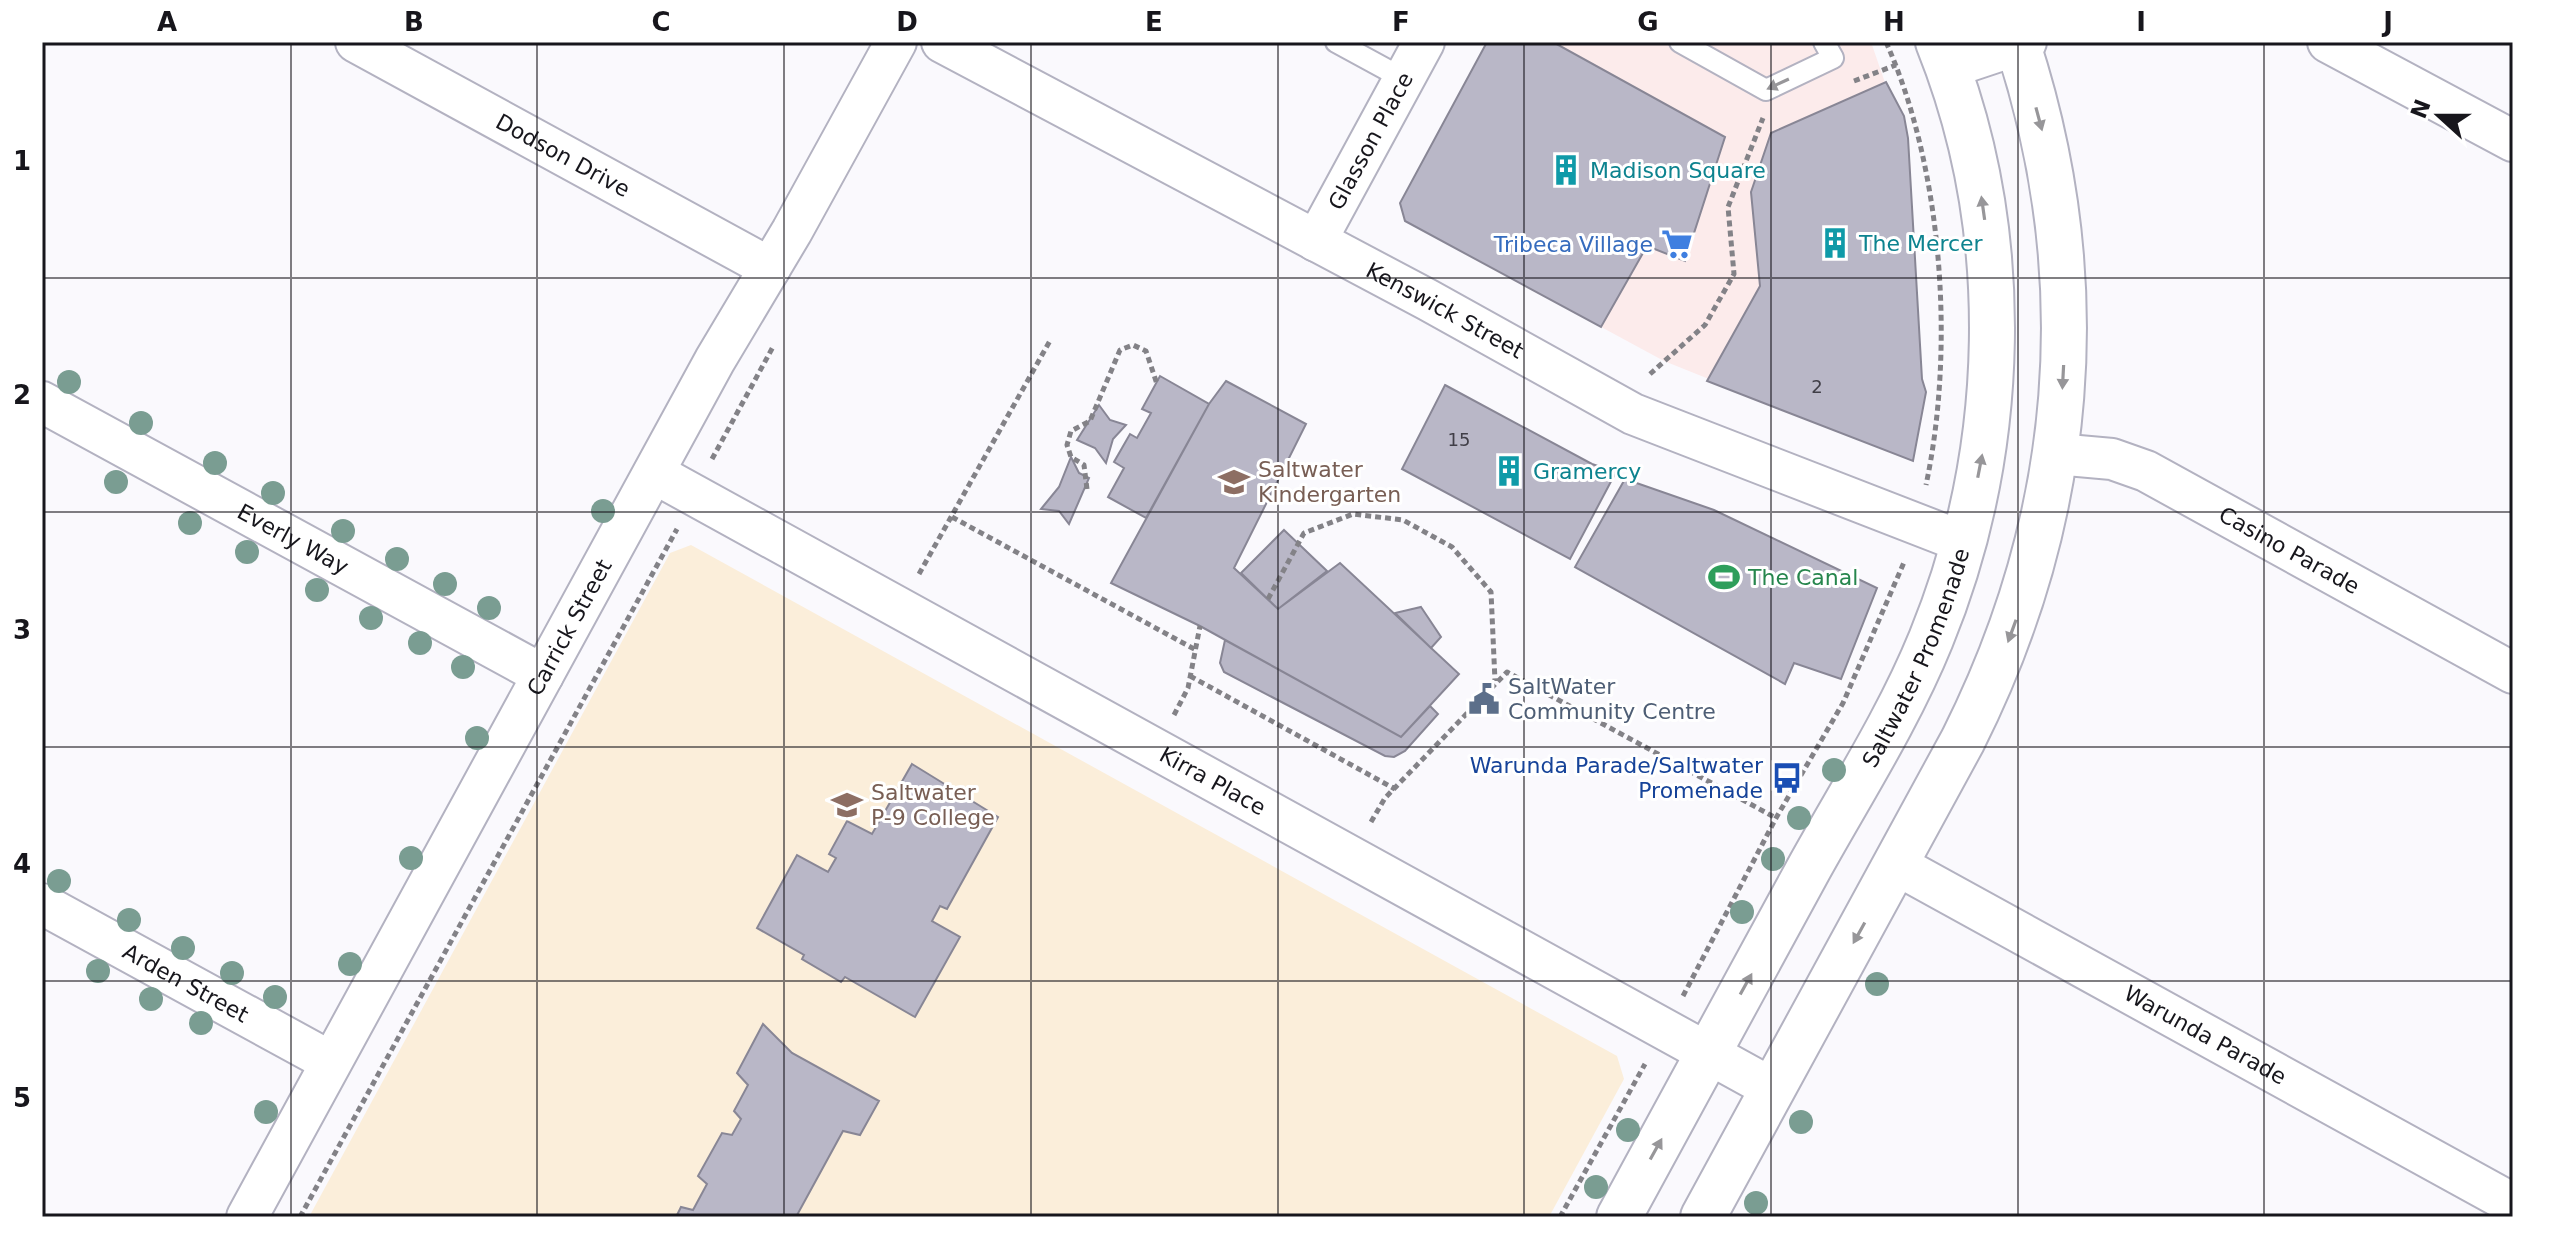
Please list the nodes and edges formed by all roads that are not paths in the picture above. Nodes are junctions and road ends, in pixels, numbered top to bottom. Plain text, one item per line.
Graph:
1 (896, 42) edge
2 (942, 42) edge
3 (1336, 42) edge
4 (1424, 42) edge
5 (1680, 42) edge
6 (1824, 42) edge
7 (2328, 42) edge
8 (2020, 43) edge
9 (363, 44) edge
10 (1943, 55) edge
11 (1404, 79) junction
12 (2513, 141) edge
13 (1316, 241) junction
14 (770, 268) junction
15 (42, 402) edge
16 (2056, 454) junction
17 (654, 473) junction
18 (1963, 542) junction
19 (2513, 673) edge
20 (543, 675) junction
21 (1897, 865) junction
22 (42, 904) edge
23 (1709, 1052) junction
24 (331, 1062) junction
25 (1773, 1089) junction
26 (2513, 1204) edge
27 (247, 1217) edge
28 (1619, 1217) edge
29 (1703, 1217) edge

1 - 14 street, Carrick Street
2 - 13 street, Kenswick Street
3 - 11 lane
4 - 11 street, Glasson Place
6 -> 5 lane
7 - 12 street
8 - 10 street
8 -> 16 street
9 - 14 street, Dodson Drive
18 -> 10 street, Saltwater Promenade
11 - 13 street, Glasson Place
13 - 18 street, Kenswick Street
14 - 17 street, Carrick Street
15 - 20 street, Everly Way
16 - 19 street, Casino Parade
16 -> 21 street
17 - 20 street, Carrick Street
17 - 23 street, Kirra Place
23 -> 18 street, Saltwater Promenade
20 - 24 street, Carrick Street
21 -> 25 street
21 - 26 street, Warunda Parade
22 - 24 street, Arden Street
23 - 25 street, Kirra Place
28 -> 23 street, Saltwater Promenade
24 - 27 street, Carrick Street
25 - 29 street

